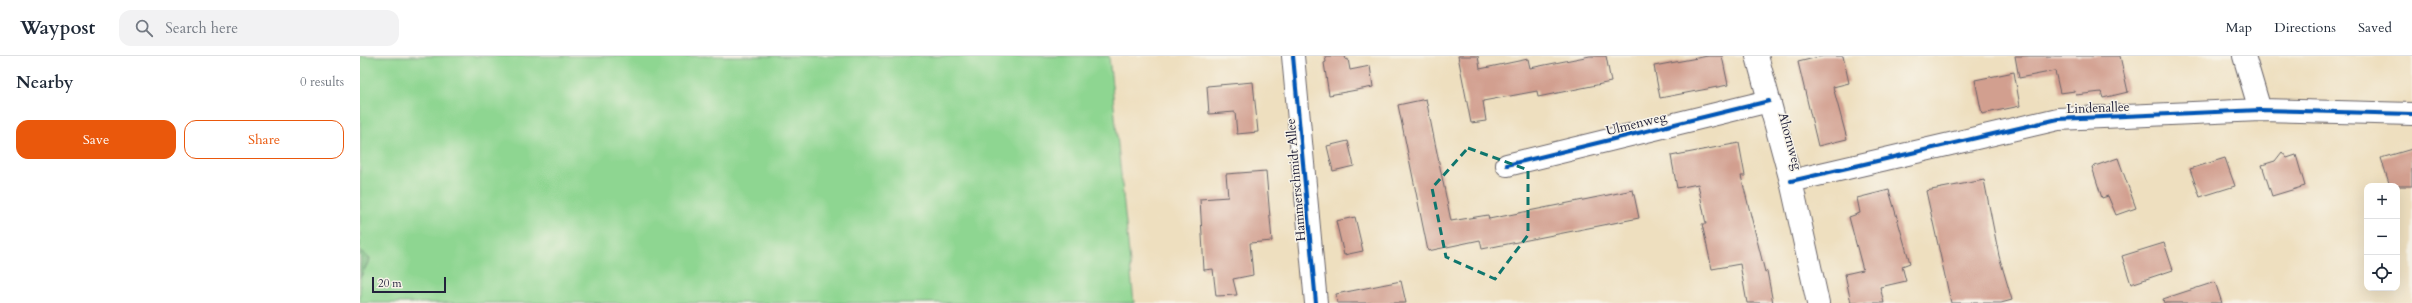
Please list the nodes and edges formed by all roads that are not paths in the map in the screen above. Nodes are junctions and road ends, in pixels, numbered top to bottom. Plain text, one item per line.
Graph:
1 (1293, 56) edge
2 (1757, 56) edge
3 (2244, 56) edge
4 (1769, 101) junction
5 (2260, 110) junction
6 (2412, 114) edge
7 (1507, 165) dead end
8 (1791, 181) junction
9 (1316, 303) edge
10 (1818, 303) edge

1 - 9 street, Hammerschmidt Allee
2 - 4 street, Ahornweg
3 - 5 street
4 - 7 street, Ulmenweg
4 - 8 street, Ahornweg
5 - 6 street, Lindenallee
5 - 8 street, Lindenallee
8 - 10 street, Ahornweg

